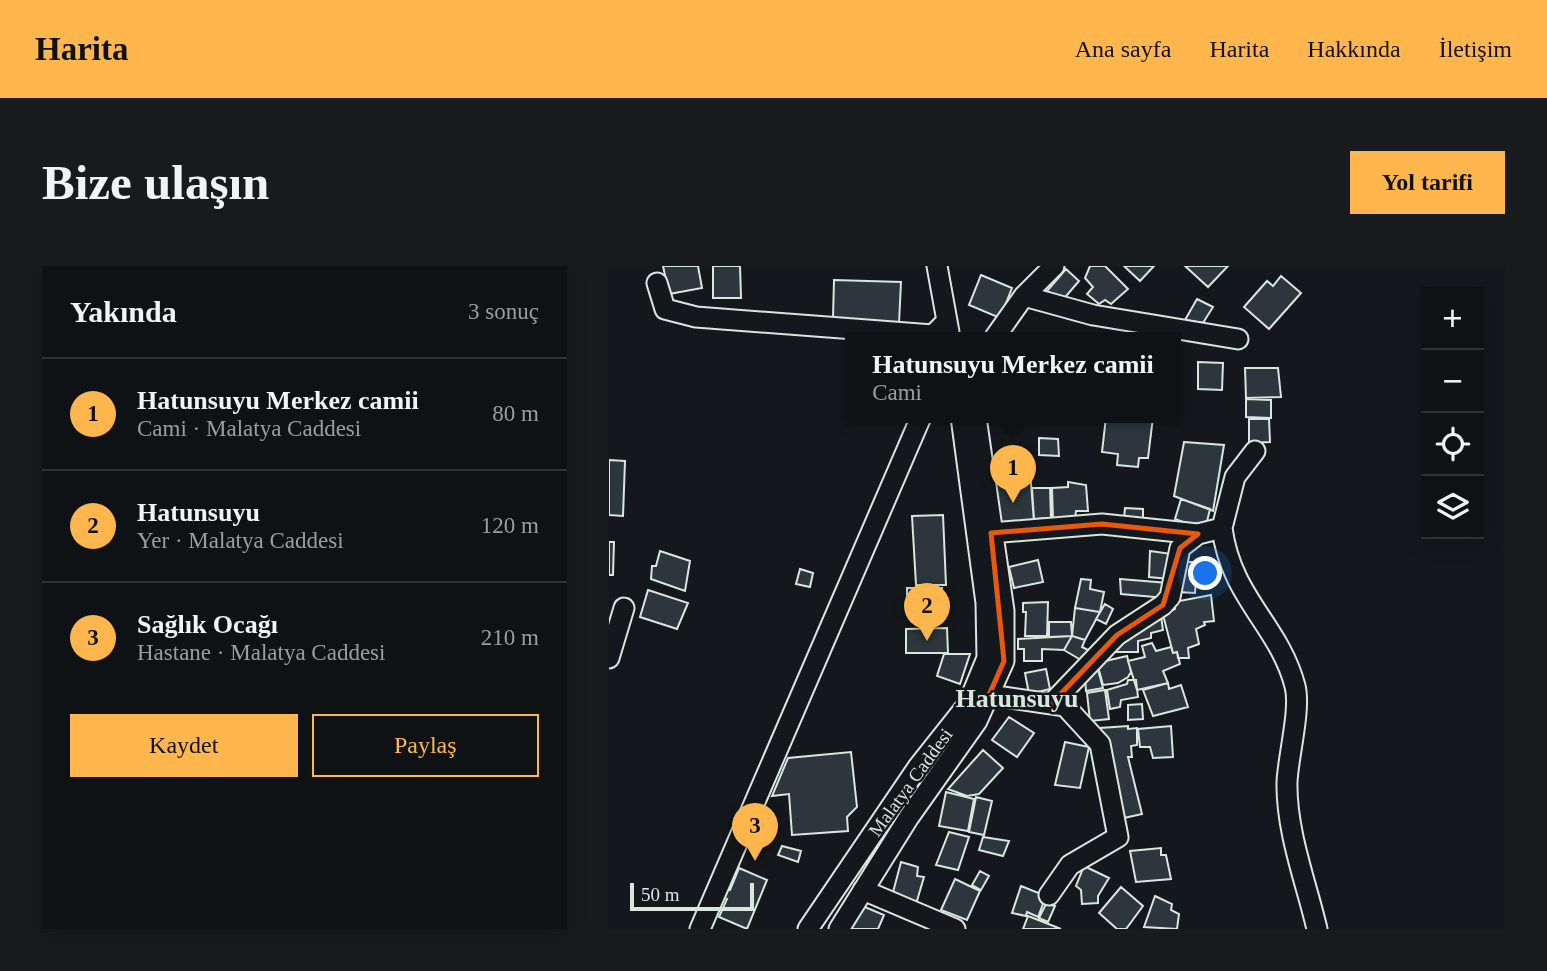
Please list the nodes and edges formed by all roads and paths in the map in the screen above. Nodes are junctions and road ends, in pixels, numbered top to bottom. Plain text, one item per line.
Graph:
1 (937, 266) edge
2 (1055, 266) edge
3 (657, 283) dead end
4 (1024, 296) junction
5 (952, 331) edge
6 (894, 332) edge
7 (999, 332) edge
8 (1238, 339) dead end
9 (918, 423) edge
10 (962, 423) edge
11 (977, 423) edge
12 (1255, 451) dead end
13 (1222, 528) junction
14 (991, 533) junction
15 (1198, 534) junction
16 (624, 608) dead end
17 (609, 658) edge
18 (989, 695) junction
19 (1059, 701) junction
20 (863, 890) junction
21 (1049, 895) dead end
22 (700, 929) edge
23 (808, 929) edge
24 (839, 929) edge
25 (955, 929) edge
26 (1317, 929) edge

1 - 5 street
2 - 4 street
3 - 6 street
4 - 7 street
4 - 8 street
9 - 22 street
10 - 23 street, Malatya Caddesi
11 - 14 street
12 - 13 street
13 - 15 street
13 - 26 street
14 - 15 street
14 - 18 street
15 - 19 street
16 - 17 street
18 - 19 street
18 - 20 street
19 - 21 street
20 - 24 street
20 - 25 street

